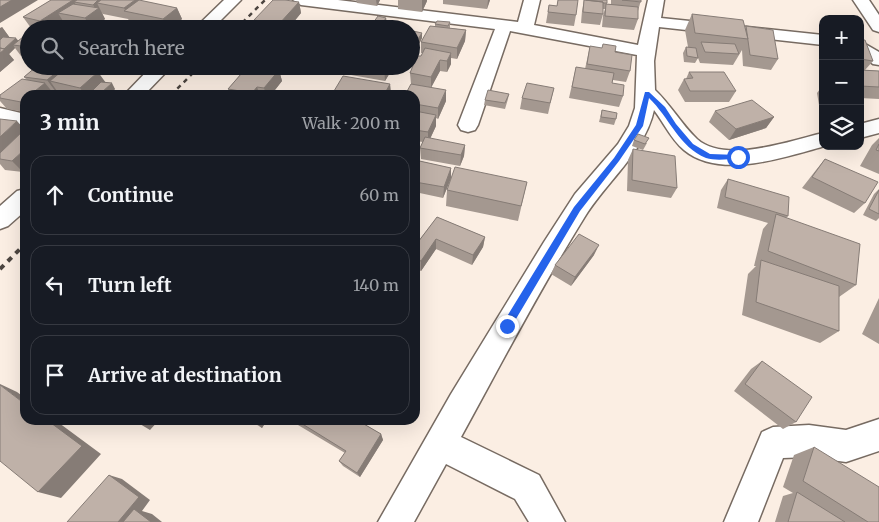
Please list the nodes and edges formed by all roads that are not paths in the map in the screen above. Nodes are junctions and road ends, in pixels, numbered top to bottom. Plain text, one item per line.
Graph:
1 (233, 0) edge
2 (301, 0) edge
3 (532, 0) edge
4 (861, 0) edge
5 (655, 11) edge
6 (212, 20) edge
7 (504, 26) junction
8 (879, 27) edge
9 (525, 28) junction
10 (819, 39) edge
11 (864, 49) edge
12 (646, 52) junction
13 (879, 60) edge
14 (154, 75) edge
15 (138, 90) edge
16 (647, 93) junction
17 (0, 114) edge
18 (20, 119) edge
19 (468, 125) dead end
20 (879, 126) edge
21 (864, 130) edge
22 (819, 141) edge
23 (20, 202) edge
24 (0, 220) edge
25 (879, 435) edge
26 (440, 444) junction
27 (395, 522) edge
28 (548, 522) edge
29 (741, 522) edge

1 - 6 street
2 - 7 street
3 - 9 street
4 - 8 street
5 - 10 street
5 - 12 street
7 - 9 street
7 - 19 street
9 - 12 street
11 - 13 street
12 - 16 street
14 - 15 street
16 - 22 street
16 - 26 street
17 - 18 street
20 - 21 street
23 - 24 street
25 - 29 street
26 - 27 street
26 - 28 street

